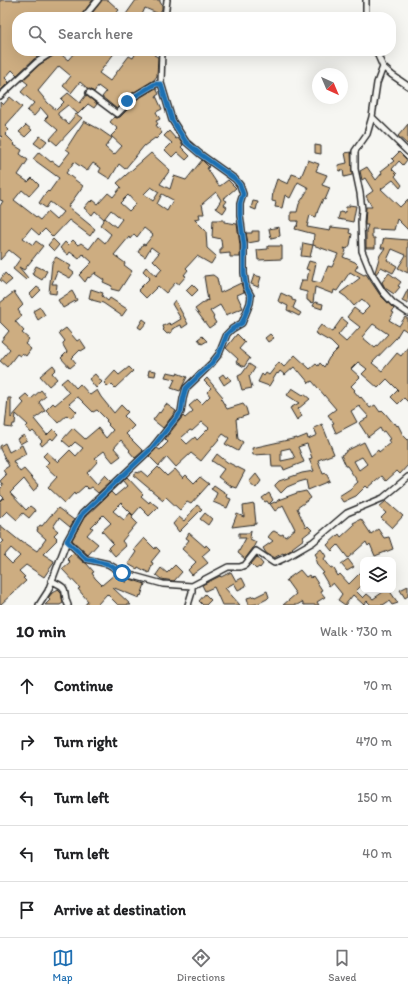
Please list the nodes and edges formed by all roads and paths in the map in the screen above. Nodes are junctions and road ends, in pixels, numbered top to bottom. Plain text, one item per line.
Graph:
1 (98, 0) edge
2 (167, 0) edge
3 (366, 0) edge
4 (88, 12) edge
5 (166, 12) edge
6 (366, 12) edge
7 (46, 56) edge
8 (162, 56) edge
9 (378, 56) edge
10 (383, 67) junction
11 (161, 84) junction
12 (408, 86) edge
13 (89, 93) dead end
14 (0, 96) edge
15 (372, 117) junction
16 (408, 152) edge
17 (408, 313) edge
18 (408, 477) edge
19 (67, 541) junction
20 (51, 581) junction
21 (192, 586) junction
22 (39, 605) edge
23 (68, 605) edge
24 (188, 605) edge

1 - 4 street
2 - 5 street
3 - 6 street
7 - 14 street
8 - 11 street
9 - 10 street
10 - 12 street
10 - 15 street
11 - 13 street
11 - 19 street
15 - 16 street
15 - 17 street
18 - 21 street
19 - 20 street
19 - 21 street
20 - 22 street
20 - 23 street
21 - 24 street

